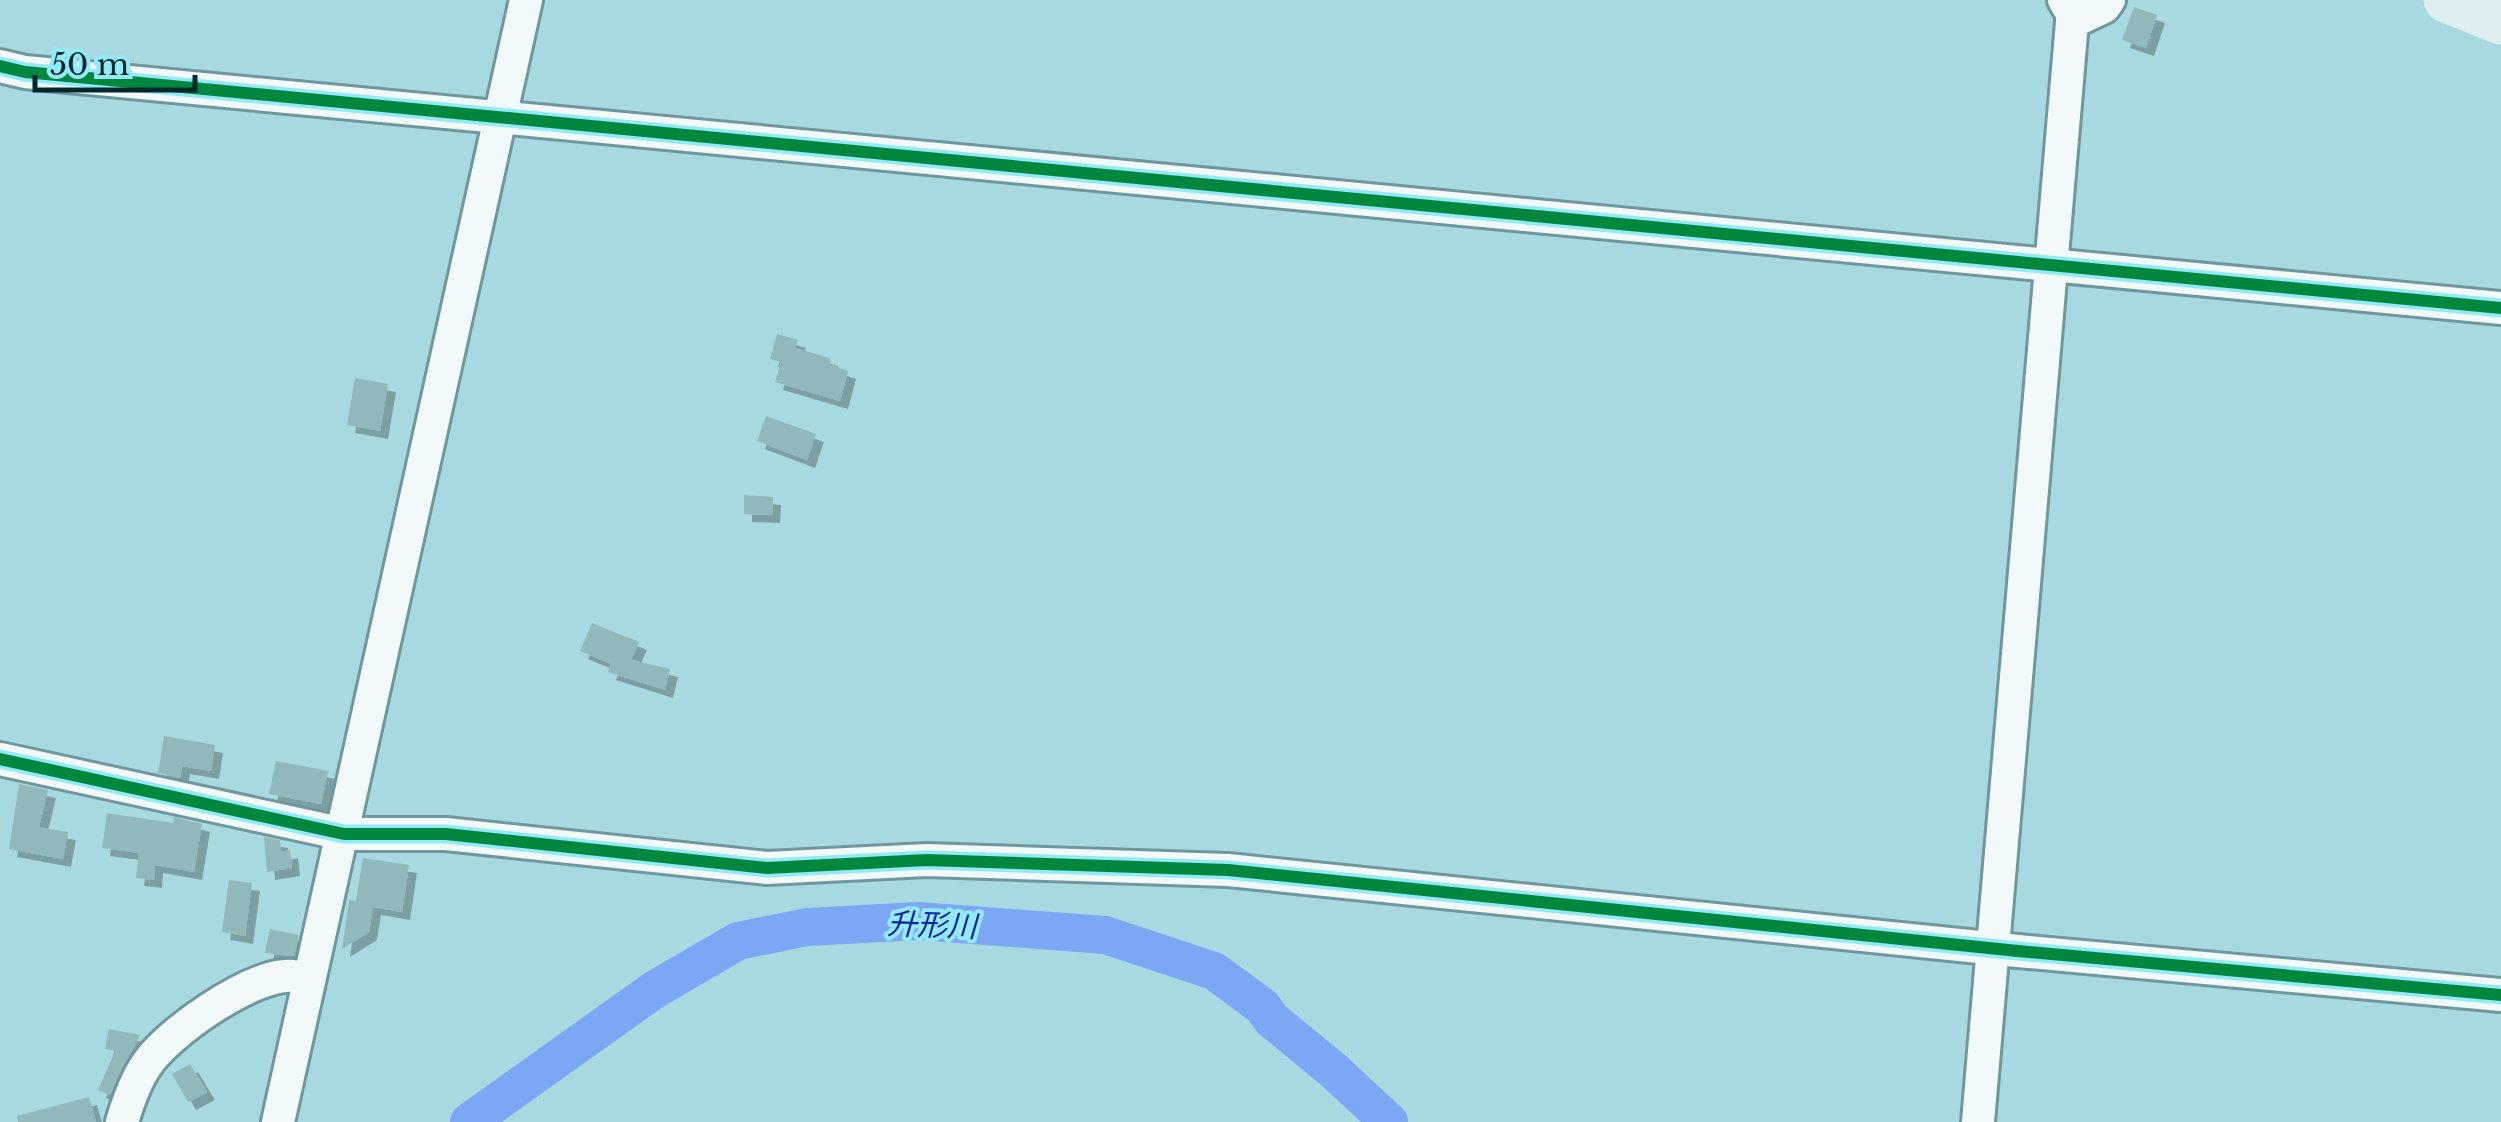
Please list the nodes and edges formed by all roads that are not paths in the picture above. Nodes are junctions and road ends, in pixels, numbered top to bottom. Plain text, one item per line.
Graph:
1 (526, 0) edge
2 (2109, 0) edge
3 (2446, 0) edge
4 (2068, 11) edge
5 (2501, 22) edge
6 (0, 66) edge
7 (501, 116) junction
8 (2052, 264) junction
9 (2501, 308) edge
10 (0, 759) edge
11 (344, 834) junction
12 (1993, 948) junction
13 (308, 979) junction
14 (2501, 995) edge
15 (122, 1122) edge
16 (278, 1122) edge
17 (1978, 1122) edge

1 - 7 street
2 - 4 street
3 - 5 main road
4 - 8 street
6 - 7 street
7 - 8 street
7 - 11 street
8 - 9 street
8 - 12 street
10 - 11 street
11 - 12 street
11 - 13 street
12 - 14 street
12 - 17 street
13 - 15 street
13 - 16 street

